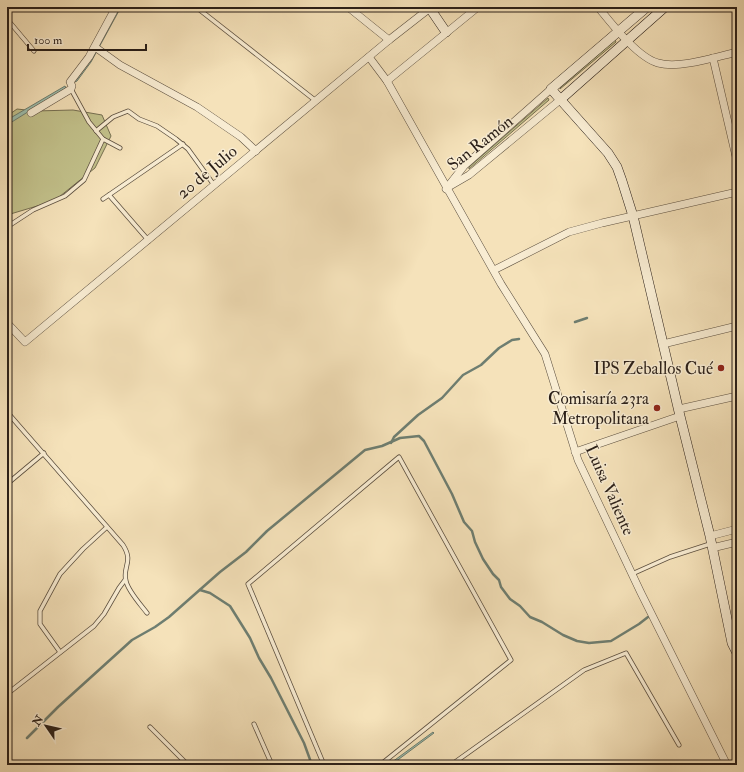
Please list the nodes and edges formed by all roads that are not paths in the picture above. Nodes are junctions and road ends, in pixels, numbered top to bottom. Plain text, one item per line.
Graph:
1 (116, 7) edge
2 (196, 7) edge
3 (348, 7) edge
4 (478, 7) edge
5 (598, 7) edge
6 (647, 7) edge
7 (665, 7) edge
8 (430, 8) edge
9 (7, 19) edge
10 (618, 31) junction
11 (446, 32) junction
12 (390, 40) junction
13 (627, 40) junction
14 (97, 48) junction
15 (34, 51) dead end
16 (737, 52) edge
17 (369, 57) junction
18 (713, 58) junction
19 (387, 81) junction
20 (71, 86) junction
21 (551, 89) junction
22 (560, 100) junction
23 (316, 101) junction
24 (32, 113) dead end
25 (96, 131) junction
26 (103, 139) junction
27 (183, 144) junction
28 (120, 148) dead end
29 (256, 151) junction
30 (737, 160) edge
31 (215, 186) junction
32 (446, 189) junction
33 (737, 192) edge
34 (109, 195) junction
35 (103, 199) dead end
36 (633, 216) junction
37 (7, 227) edge
38 (149, 241) junction
39 (494, 270) junction
40 (7, 323) edge
41 (737, 326) edge
42 (663, 344) junction
43 (737, 396) edge
44 (7, 412) edge
45 (679, 412) junction
46 (575, 452) junction
47 (44, 453) junction
48 (7, 484) edge
49 (108, 527) junction
50 (737, 529) edge
51 (711, 542) junction
52 (737, 542) edge
53 (632, 574) junction
54 (125, 580) junction
55 (147, 613) dead end
56 (735, 643) edge
57 (60, 652) junction
58 (737, 652) edge
59 (7, 694) edge
60 (254, 724) dead end
61 (150, 727) dead end
62 (679, 745) dead end
63 (188, 765) edge
64 (272, 765) edge
65 (324, 765) edge
66 (380, 765) edge
67 (451, 765) edge
68 (727, 765) edge

1 - 14 street
2 - 23 lane
3 - 12 street
4 - 11 street
5 - 10 street
6 - 10 street, San Ramón
7 - 13 street, San Ramón
8 - 11 street
8 - 12 street, 20 de Julio
9 - 15 lane
10 - 13 street
10 - 21 street, San Ramón
11 - 19 street
12 - 17 street, 20 de Julio
13 - 18 street
13 - 22 street, San Ramón
14 - 20 street
14 - 29 street
16 - 18 street
17 - 19 street, Luisa Valiente
17 - 23 street, 20 de Julio
18 - 30 street
19 - 32 street, Luisa Valiente
20 - 24 street
20 - 25 lane
21 - 22 street
21 - 32 street, San Ramón
22 - 32 street, San Ramón
22 - 36 street
23 - 29 street, 20 de Julio
25 - 26 lane
25 - 27 lane
26 - 28 lane
26 - 37 lane
27 - 31 lane
27 - 34 lane
29 - 31 street, 20 de Julio
31 - 38 street, 20 de Julio
32 - 39 street, Luisa Valiente
33 - 36 street
34 - 35 lane
34 - 38 lane
36 - 39 street
36 - 42 street
38 - 40 street, 20 de Julio
39 - 46 street, Luisa Valiente
41 - 42 street
42 - 45 street
43 - 45 street
44 - 47 lane
45 - 46 street
45 - 51 street
46 - 53 street, Luisa Valiente
47 - 48 lane
47 - 49 lane
49 - 54 lane
49 - 57 lane
50 - 51 street
51 - 52 street
51 - 53 lane
51 - 56 street
53 - 68 street, Luisa Valiente
54 - 55 lane
54 - 57 lane
56 - 58 street
57 - 59 lane
60 - 64 lane
61 - 63 lane
62 - 67 lane
65 - 66 lane

